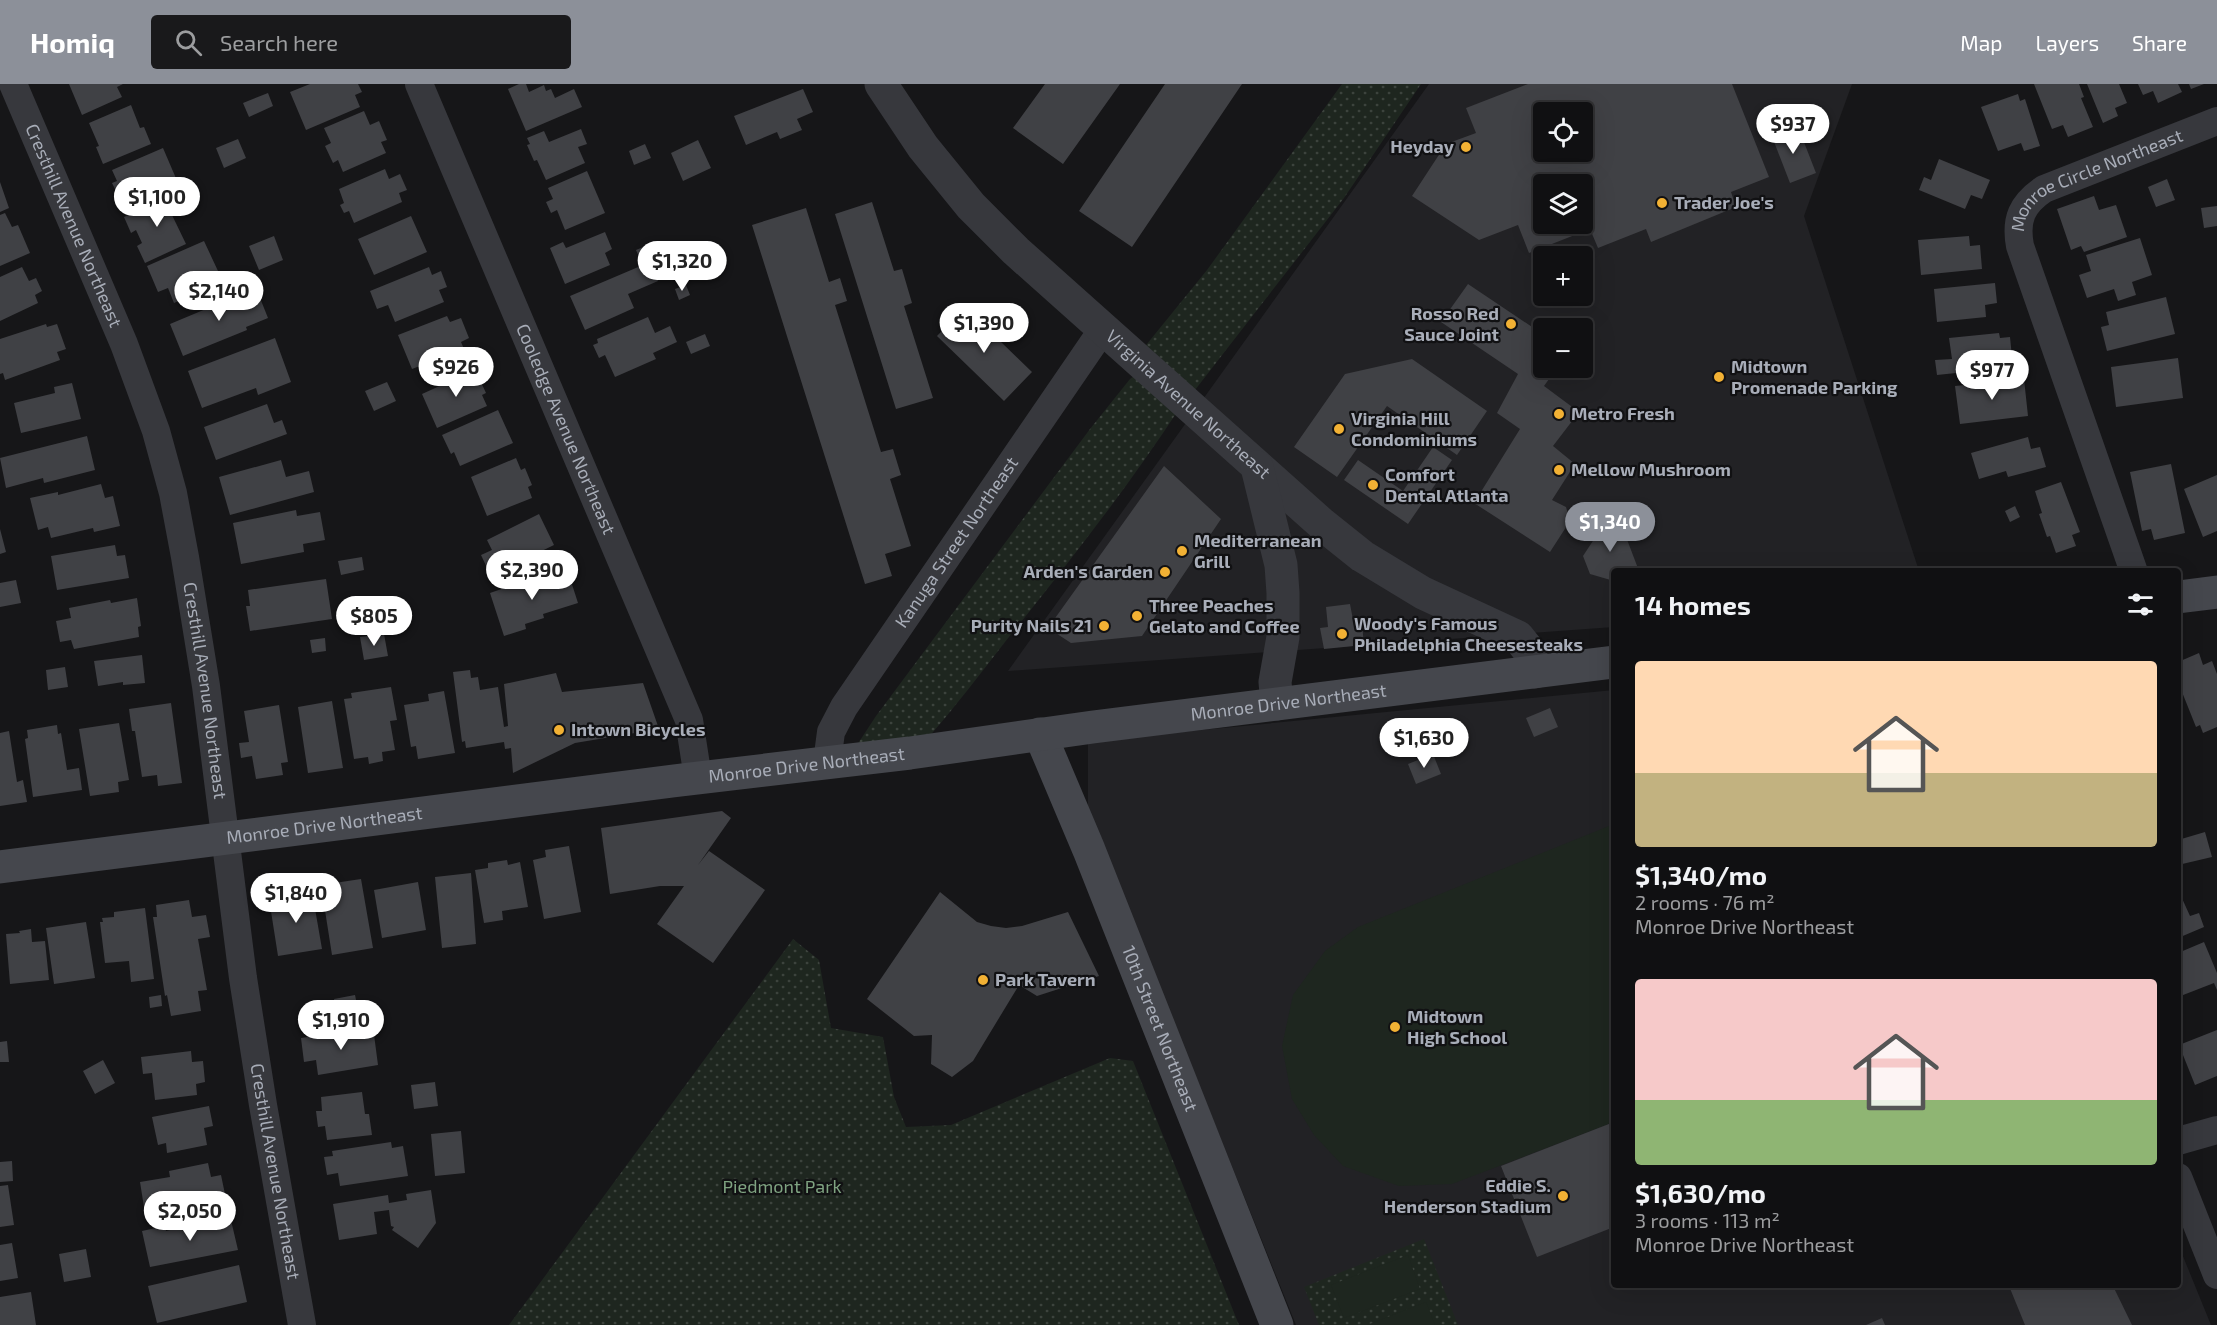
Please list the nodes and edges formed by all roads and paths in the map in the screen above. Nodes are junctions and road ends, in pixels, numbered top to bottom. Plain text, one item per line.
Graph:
1 (13, 84) edge
2 (419, 84) edge
3 (881, 84) edge
4 (2217, 121) edge
5 (1103, 329) junction
6 (1257, 466) junction
7 (2133, 568) edge
8 (2217, 592) edge
9 (2181, 597) edge
10 (1611, 662) edge
11 (1534, 672) junction
12 (1276, 704) junction
13 (1040, 734) junction
14 (827, 762) junction
15 (698, 778) junction
16 (225, 838) junction
17 (0, 867) edge
18 (2217, 1130) edge
19 (2181, 1140) edge
20 (2181, 1185) edge
21 (2217, 1275) edge
22 (302, 1325) edge
23 (1277, 1325) edge

1 - 16 street, Cresthill Avenue Northeast
2 - 15 street, Cooledge Avenue Northeast
3 - 5 street, Virginia Avenue Northeast
4 - 7 street, Monroe Circle Northeast
5 - 6 street, Virginia Avenue Northeast
5 - 14 street, Kanuga Street Northeast
6 - 11 street, Virginia Avenue Northeast
6 - 12 street
8 - 9 main road
10 - 11 main road, Monroe Drive Northeast
11 - 12 main road, Monroe Drive Northeast
12 - 13 main road, Monroe Drive Northeast
13 - 14 main road, Monroe Drive Northeast
13 - 23 main road, 10th Street Northeast
14 - 15 main road, Monroe Drive Northeast
15 - 16 main road, Monroe Drive Northeast
16 - 17 main road, Monroe Drive Northeast
16 - 22 street, Cresthill Avenue Northeast
18 - 19 street
20 - 21 street

